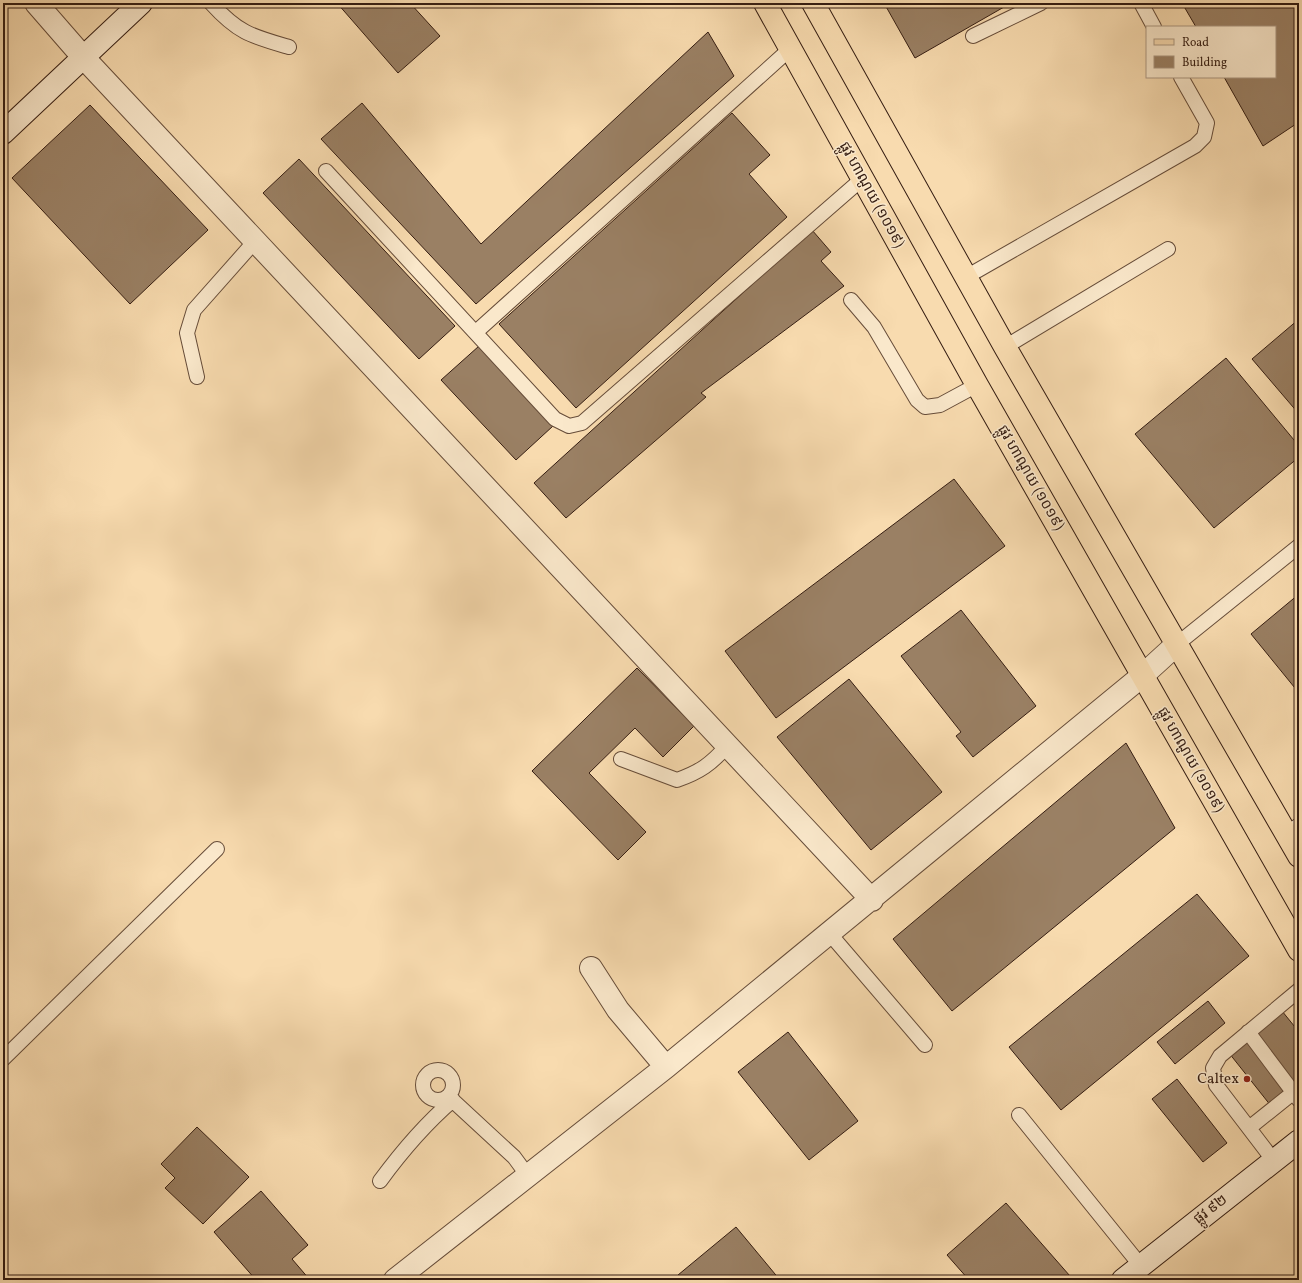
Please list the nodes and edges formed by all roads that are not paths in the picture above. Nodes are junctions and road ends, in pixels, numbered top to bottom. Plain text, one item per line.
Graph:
1 (36, 3) edge
2 (141, 3) edge
3 (211, 3) edge
4 (765, 3) edge
5 (813, 3) edge
6 (1041, 3) edge
7 (1140, 3) edge
8 (1153, 26) edge
9 (973, 36) dead end
10 (289, 47) dead end
11 (790, 49) junction
12 (84, 57) junction
13 (1182, 78) edge
14 (3, 133) edge
15 (326, 171) dead end
16 (862, 179) junction
17 (256, 240) junction
18 (1168, 249) dead end
19 (966, 277) junction
20 (851, 300) dead end
21 (476, 332) junction
22 (1005, 347) junction
23 (197, 377) dead end
24 (977, 386) junction
25 (1299, 546) edge
26 (1176, 645) junction
27 (1142, 676) junction
28 (727, 746) junction
29 (621, 759) dead end
30 (1293, 830) edge
31 (217, 849) dead end
32 (1299, 856) edge
33 (872, 900) junction
34 (830, 934) junction
35 (1299, 950) edge
36 (592, 968) dead end
37 (1299, 990) edge
38 (1248, 1032) junction
39 (925, 1045) dead end
40 (3, 1059) edge
41 (666, 1067) junction
42 (1297, 1093) edge
43 (1019, 1115) dead end
44 (1249, 1128) junction
45 (1299, 1141) edge
46 (1274, 1161) junction
47 (528, 1176) junction
48 (380, 1181) dead end
49 (1141, 1266) junction
50 (395, 1280) edge
51 (1123, 1280) edge

1 - 12 street
2 - 12 street
3 - 10 lane
4 - 11 main road, ផ្លូវ ហាណូយ (១០១៩)
5 - 19 main road
6 - 9 lane
7 - 8 lane
11 - 16 main road, ផ្លូវ ហាណូយ (១០១៩)
11 - 21 lane
12 - 14 street
12 - 17 street
13 - 19 lane
15 - 21 lane
16 - 21 lane
16 - 24 main road, ផ្លូវ ហាណូយ (១០១៩)
17 - 23 lane
17 - 28 street
18 - 22 lane
19 - 22 main road
20 - 24 lane
22 - 26 main road
24 - 27 main road, ផ្លូវ ហាណូយ (១០១៩)
25 - 26 lane
26 - 27 street
26 - 30 main road
27 - 33 street
27 - 35 main road, ផ្លូវ ហាណូយ (១០១៩)
28 - 29 lane
28 - 33 street
30 - 32 main road
31 - 40 lane
33 - 34 street
34 - 39 lane
34 - 41 street
36 - 41 street
37 - 38 lane
38 - 42 lane
38 - 44 lane
41 - 47 street
42 - 44 lane
43 - 49 lane
44 - 46 lane
45 - 46 street, ផ្លូវ ៩២
46 - 49 street, ផ្លូវ ៩២
47 - 48 lane
47 - 50 street
49 - 51 street, ផ្លូវ ៩២

